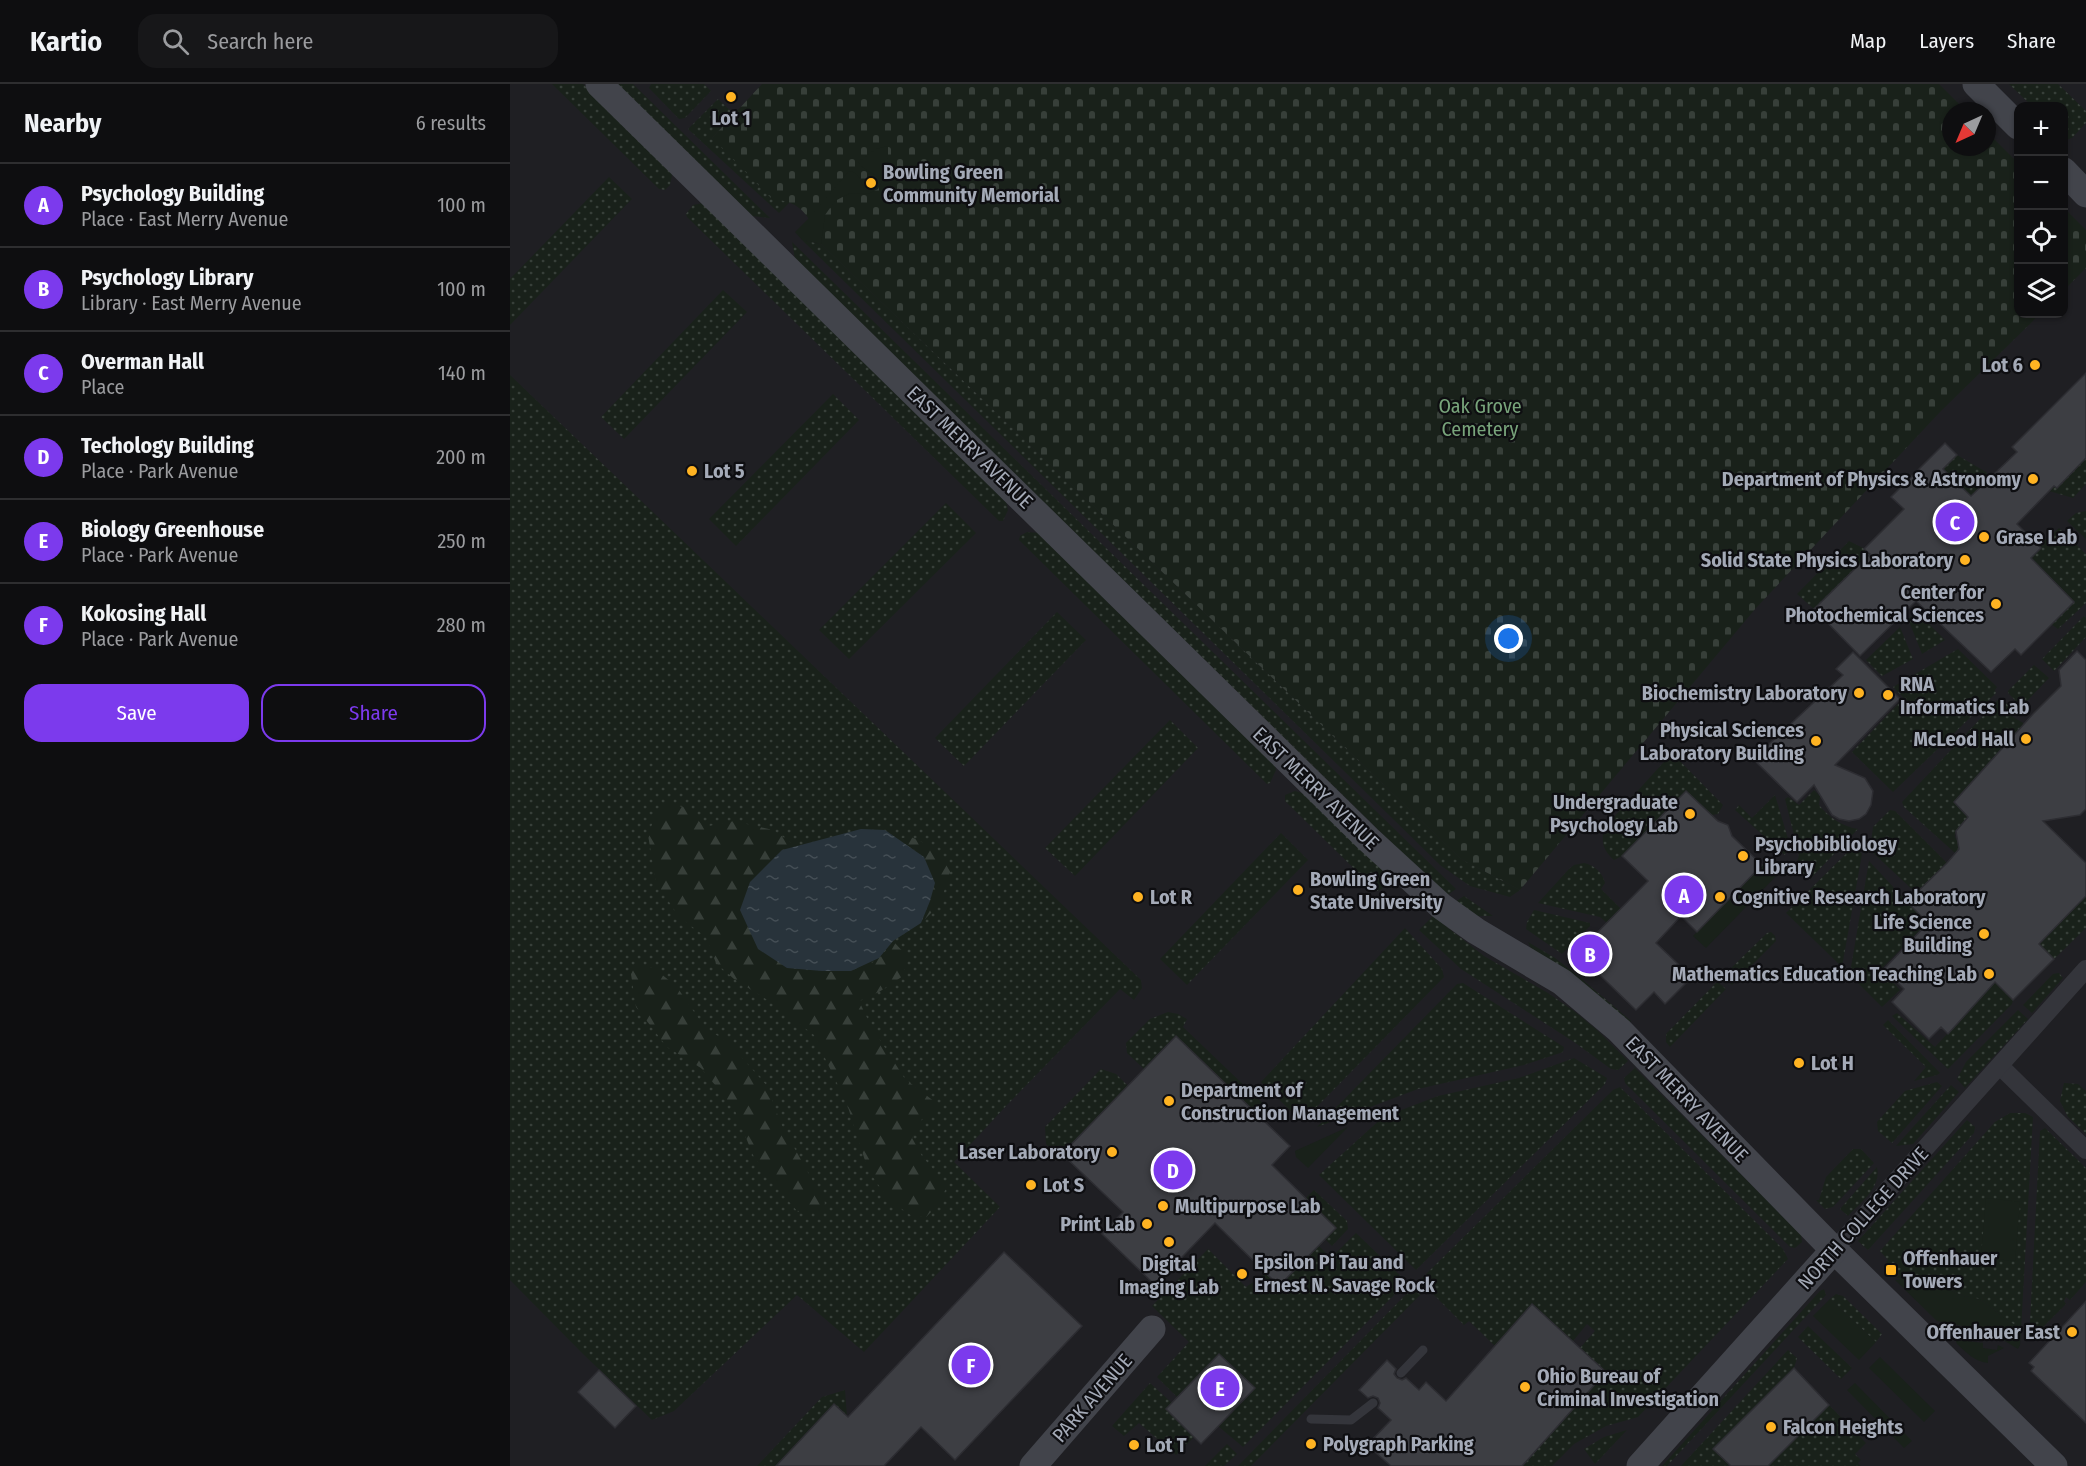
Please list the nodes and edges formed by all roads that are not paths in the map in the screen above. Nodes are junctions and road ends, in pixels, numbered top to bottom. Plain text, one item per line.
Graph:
1 (598, 84) edge
2 (1976, 84) edge
3 (2014, 121) edge
4 (2068, 175) edge
5 (2086, 194) edge
6 (2086, 969) edge
7 (2000, 1066) junction
8 (2086, 1150) edge
9 (1834, 1250) junction
10 (1152, 1329) dead end
11 (1423, 1350) dead end
12 (1401, 1373) dead end
13 (1373, 1403) dead end
14 (1311, 1419) dead end
15 (1033, 1466) edge
16 (1640, 1466) edge
17 (2054, 1466) edge

1 - 9 street, EAST MERRY AVENUE
2 - 3 street
4 - 5 street
6 - 7 street, NORTH COLLEGE DRIVE
7 - 8 street
7 - 9 street, NORTH COLLEGE DRIVE
9 - 16 street, NORTH COLLEGE DRIVE
9 - 17 street, EAST MERRY AVENUE
10 - 15 street, PARK AVENUE
11 - 12 lane
13 - 14 lane

